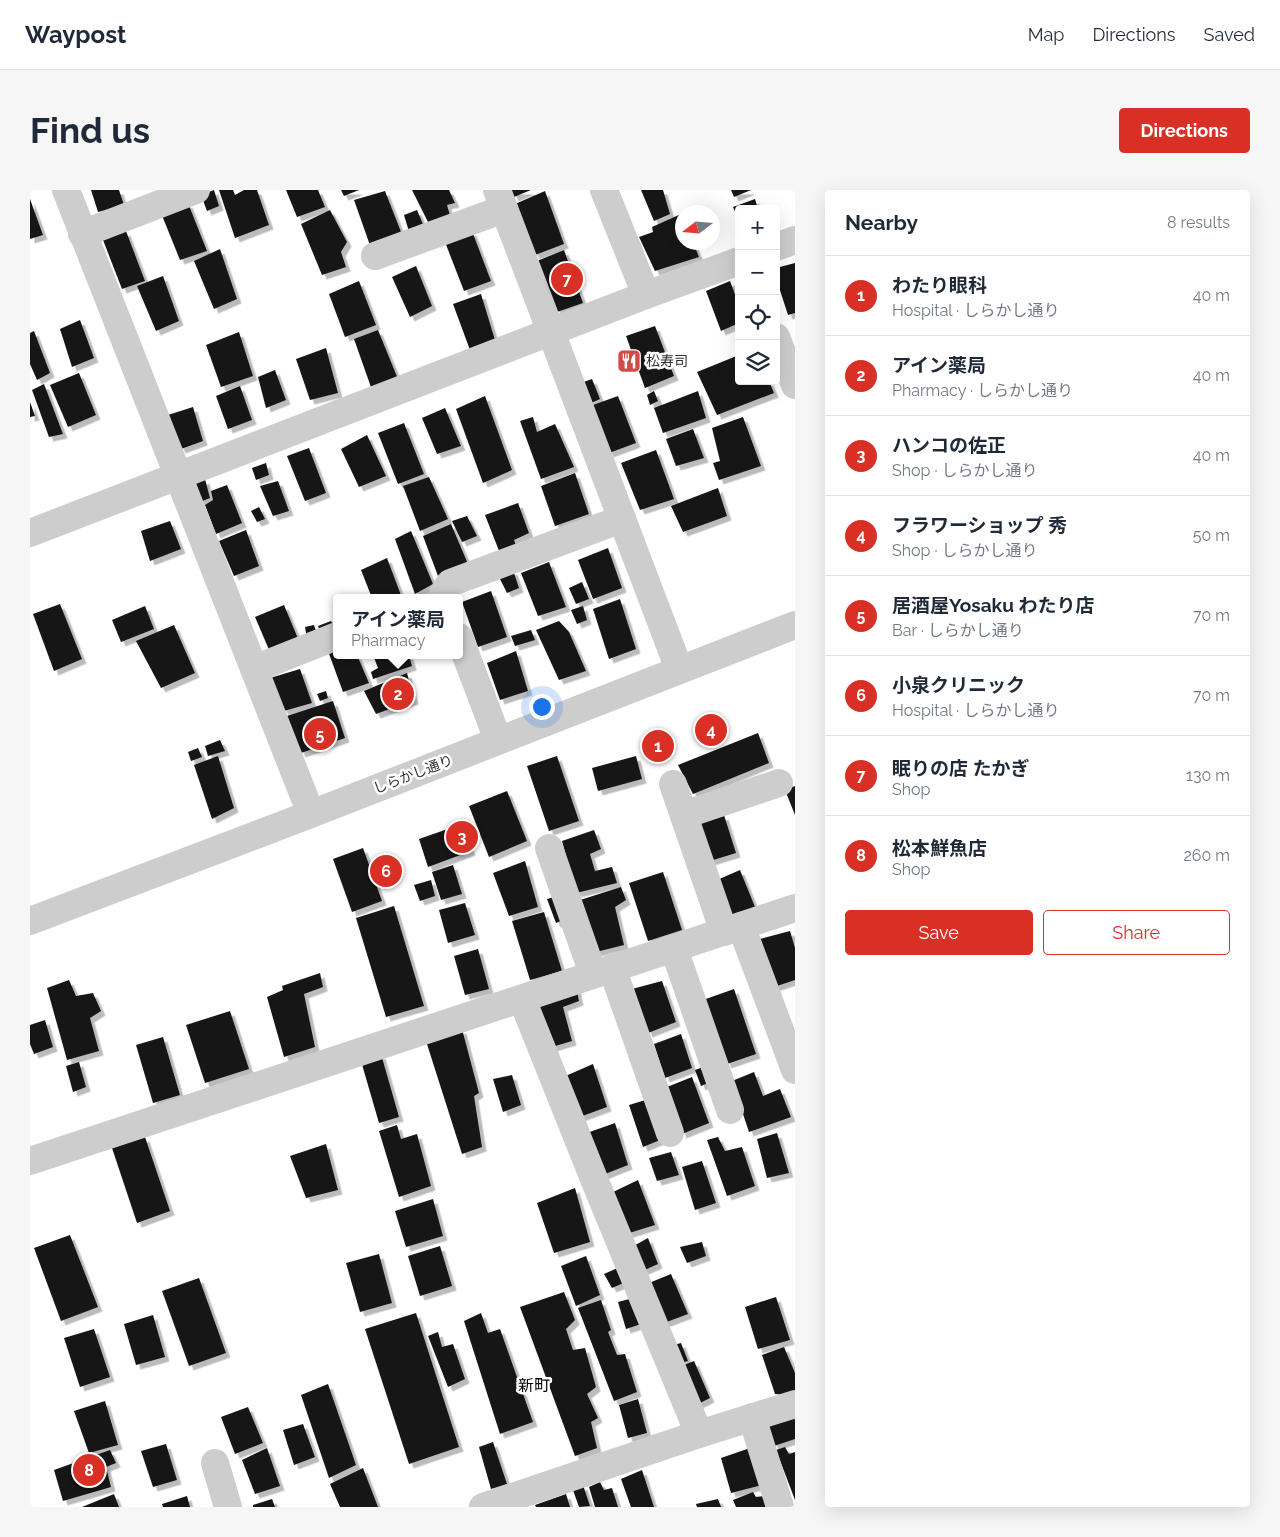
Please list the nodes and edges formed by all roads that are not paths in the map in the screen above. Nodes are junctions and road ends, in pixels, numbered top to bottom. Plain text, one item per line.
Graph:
1 (66, 190) edge
2 (196, 190) edge
3 (604, 190) edge
4 (501, 199) edge
5 (82, 234) junction
6 (795, 240) edge
7 (780, 246) edge
8 (375, 256) dead end
9 (735, 262) edge
10 (646, 295) junction
11 (552, 332) junction
12 (777, 340) edge
13 (795, 385) edge
14 (178, 476) junction
15 (622, 519) junction
16 (30, 533) edge
17 (442, 594) edge
18 (795, 624) edge
19 (333, 638) edge
20 (463, 648) edge
21 (254, 669) junction
22 (679, 669) junction
23 (498, 740) junction
24 (779, 783) dead end
25 (673, 784) dead end
26 (311, 814) junction
27 (684, 815) junction
28 (549, 848) dead end
29 (795, 908) edge
30 (30, 921) edge
31 (732, 929) junction
32 (674, 949) junction
33 (602, 971) junction
34 (522, 999) junction
35 (795, 1070) edge
36 (730, 1110) dead end
37 (670, 1133) dead end
38 (30, 1161) edge
39 (795, 1404) edge
40 (752, 1417) junction
41 (698, 1434) junction
42 (215, 1463) dead end
43 (228, 1507) edge
44 (483, 1507) edge
45 (780, 1507) edge

1 - 5 street
2 - 5 street
3 - 10 street
4 - 8 street
4 - 11 street
5 - 14 street
6 - 7 street
9 - 10 street
10 - 11 street
11 - 14 street
11 - 15 street
12 - 13 street
14 - 16 street
14 - 21 street
15 - 17 street
15 - 22 street
18 - 22 street, しらかし通り
19 - 21 street
20 - 23 street
21 - 26 street
22 - 23 street, しらかし通り
23 - 26 street, しらかし通り
24 - 27 street
25 - 27 street
26 - 30 street, しらかし通り
27 - 31 street
28 - 33 street
29 - 31 street
31 - 32 street
31 - 35 street
32 - 33 street
32 - 36 street
33 - 34 street
33 - 37 street
34 - 38 street
34 - 41 street
39 - 40 street
40 - 41 street
40 - 45 street
41 - 44 street
42 - 43 street

